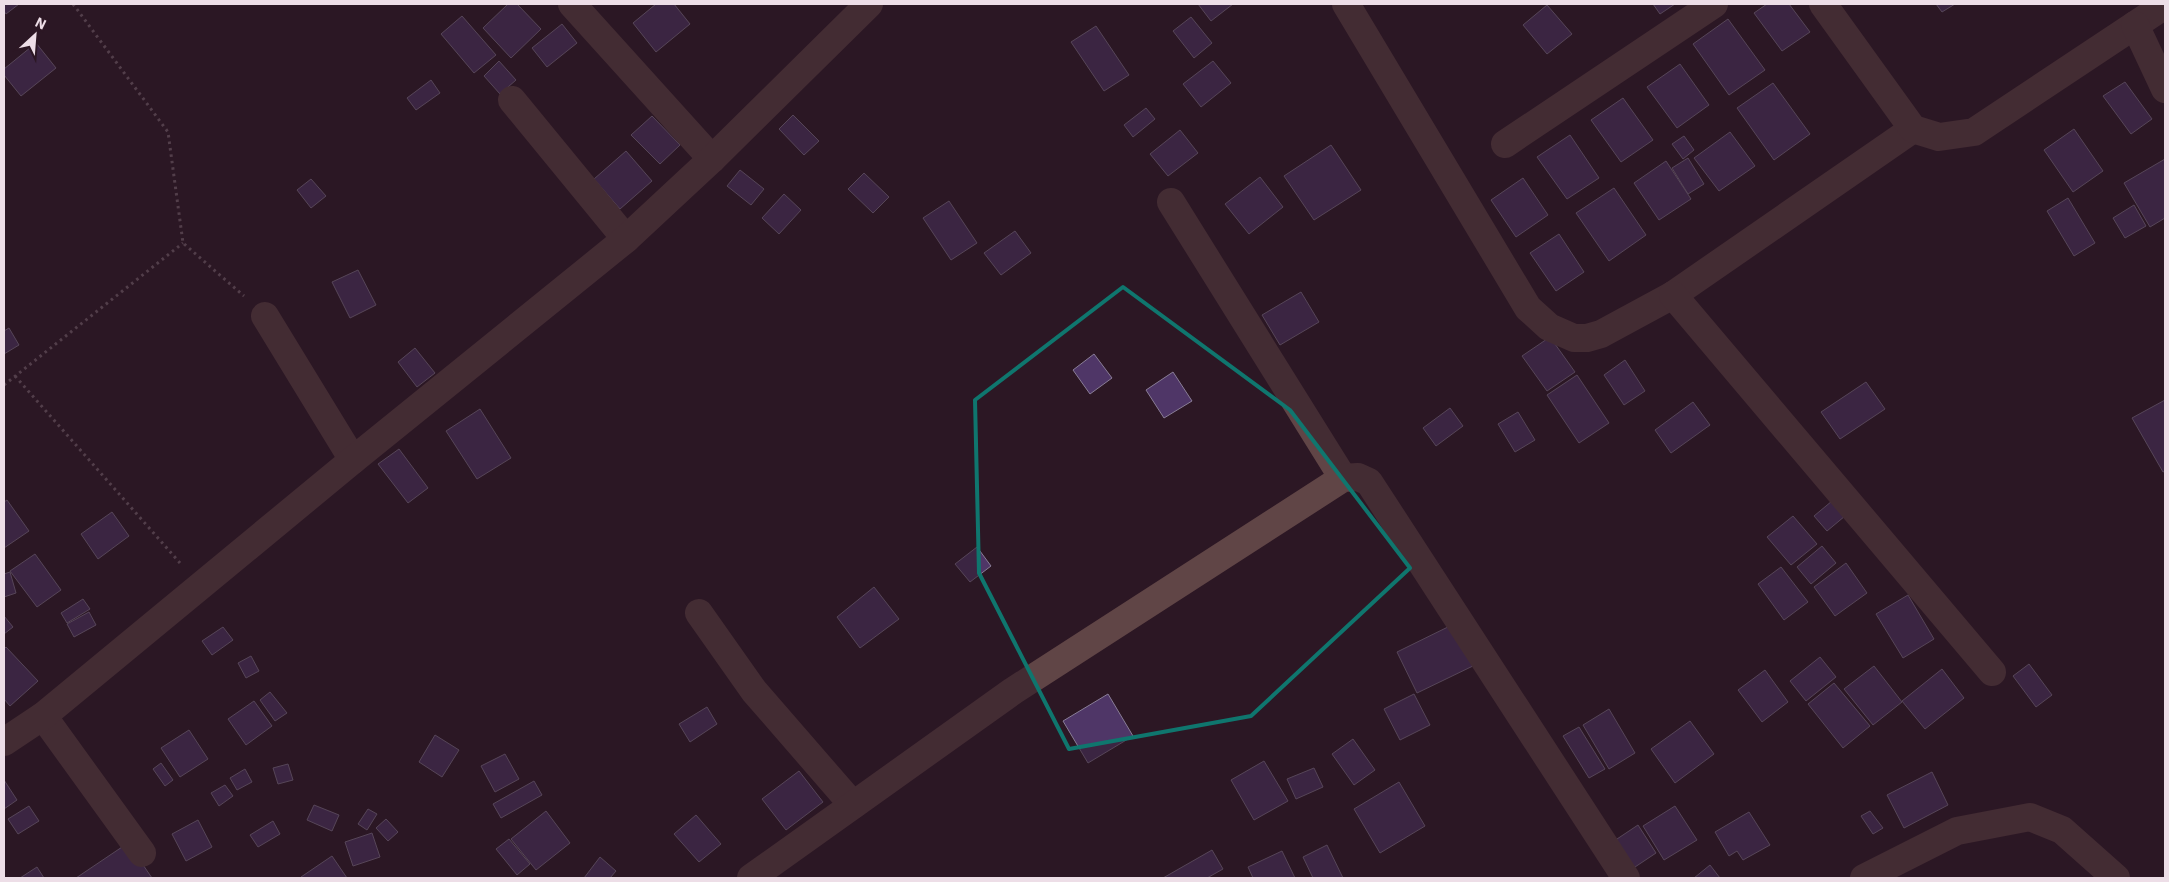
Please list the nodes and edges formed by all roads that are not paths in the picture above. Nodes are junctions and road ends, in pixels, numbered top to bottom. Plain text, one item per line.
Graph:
1 (572, 4) edge
2 (869, 4) edge
3 (1346, 4) edge
4 (1714, 4) edge
5 (1823, 4) edge
6 (2165, 5) edge
7 (2135, 25) junction
8 (2165, 89) edge
9 (512, 100) dead end
10 (1913, 129) junction
11 (1505, 144) dead end
12 (712, 158) junction
13 (1171, 202) dead end
14 (626, 239) junction
15 (1673, 295) junction
16 (266, 316) road end
17 (353, 460) junction
18 (1343, 478) junction
19 (699, 612) dead end
20 (1992, 672) dead end
21 (43, 716) junction
22 (4, 742) edge
23 (853, 805) junction
24 (142, 853) dead end
25 (751, 878) edge
26 (1626, 878) edge
27 (1864, 878) edge
28 (2116, 878) edge

1 - 12 street
2 - 12 street
3 - 15 street
4 - 11 street
5 - 10 street
6 - 7 street
7 - 8 street
7 - 10 street
9 - 14 street
10 - 15 street
12 - 14 street
13 - 18 street
14 - 17 street
15 - 20 street
16 - 17 street
17 - 21 street
18 - 23 street
18 - 26 street
19 - 23 street
21 - 22 street
21 - 24 street
23 - 25 street
27 - 28 street

